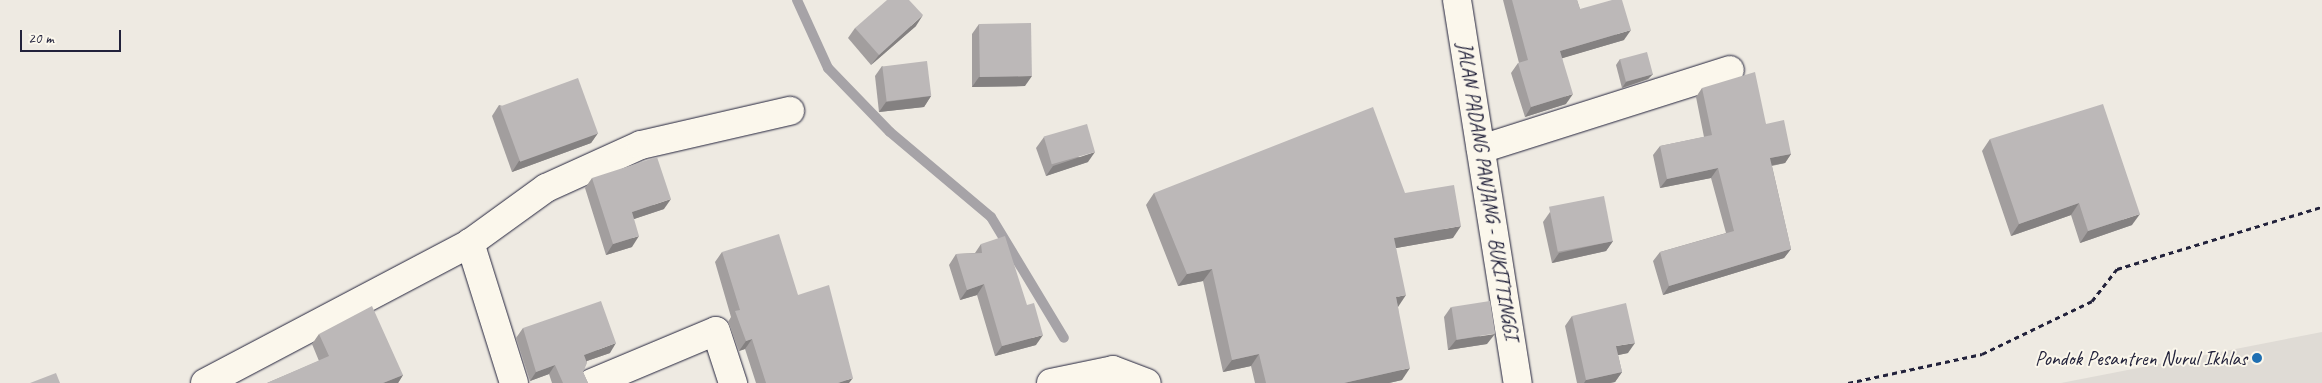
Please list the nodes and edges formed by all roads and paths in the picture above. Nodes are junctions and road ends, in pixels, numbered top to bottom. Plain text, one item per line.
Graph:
1 (1457, 0) edge
2 (1730, 70) dead end
3 (790, 111) dead end
4 (1481, 149) junction
5 (2322, 207) edge
6 (470, 243) junction
7 (205, 383) edge
8 (514, 383) edge
9 (592, 383) edge
10 (733, 383) edge
11 (1051, 383) edge
12 (1147, 383) edge
13 (1518, 383) edge
14 (1848, 383) edge

1 - 4 main road, JALAN PADANG PANJANG - BUKITTINGGI
2 - 4 main road
3 - 6 main road
4 - 13 main road, JALAN PADANG PANJANG - BUKITTINGGI
5 - 14 path
6 - 7 main road
6 - 8 main road
9 - 10 main road
11 - 12 main road

